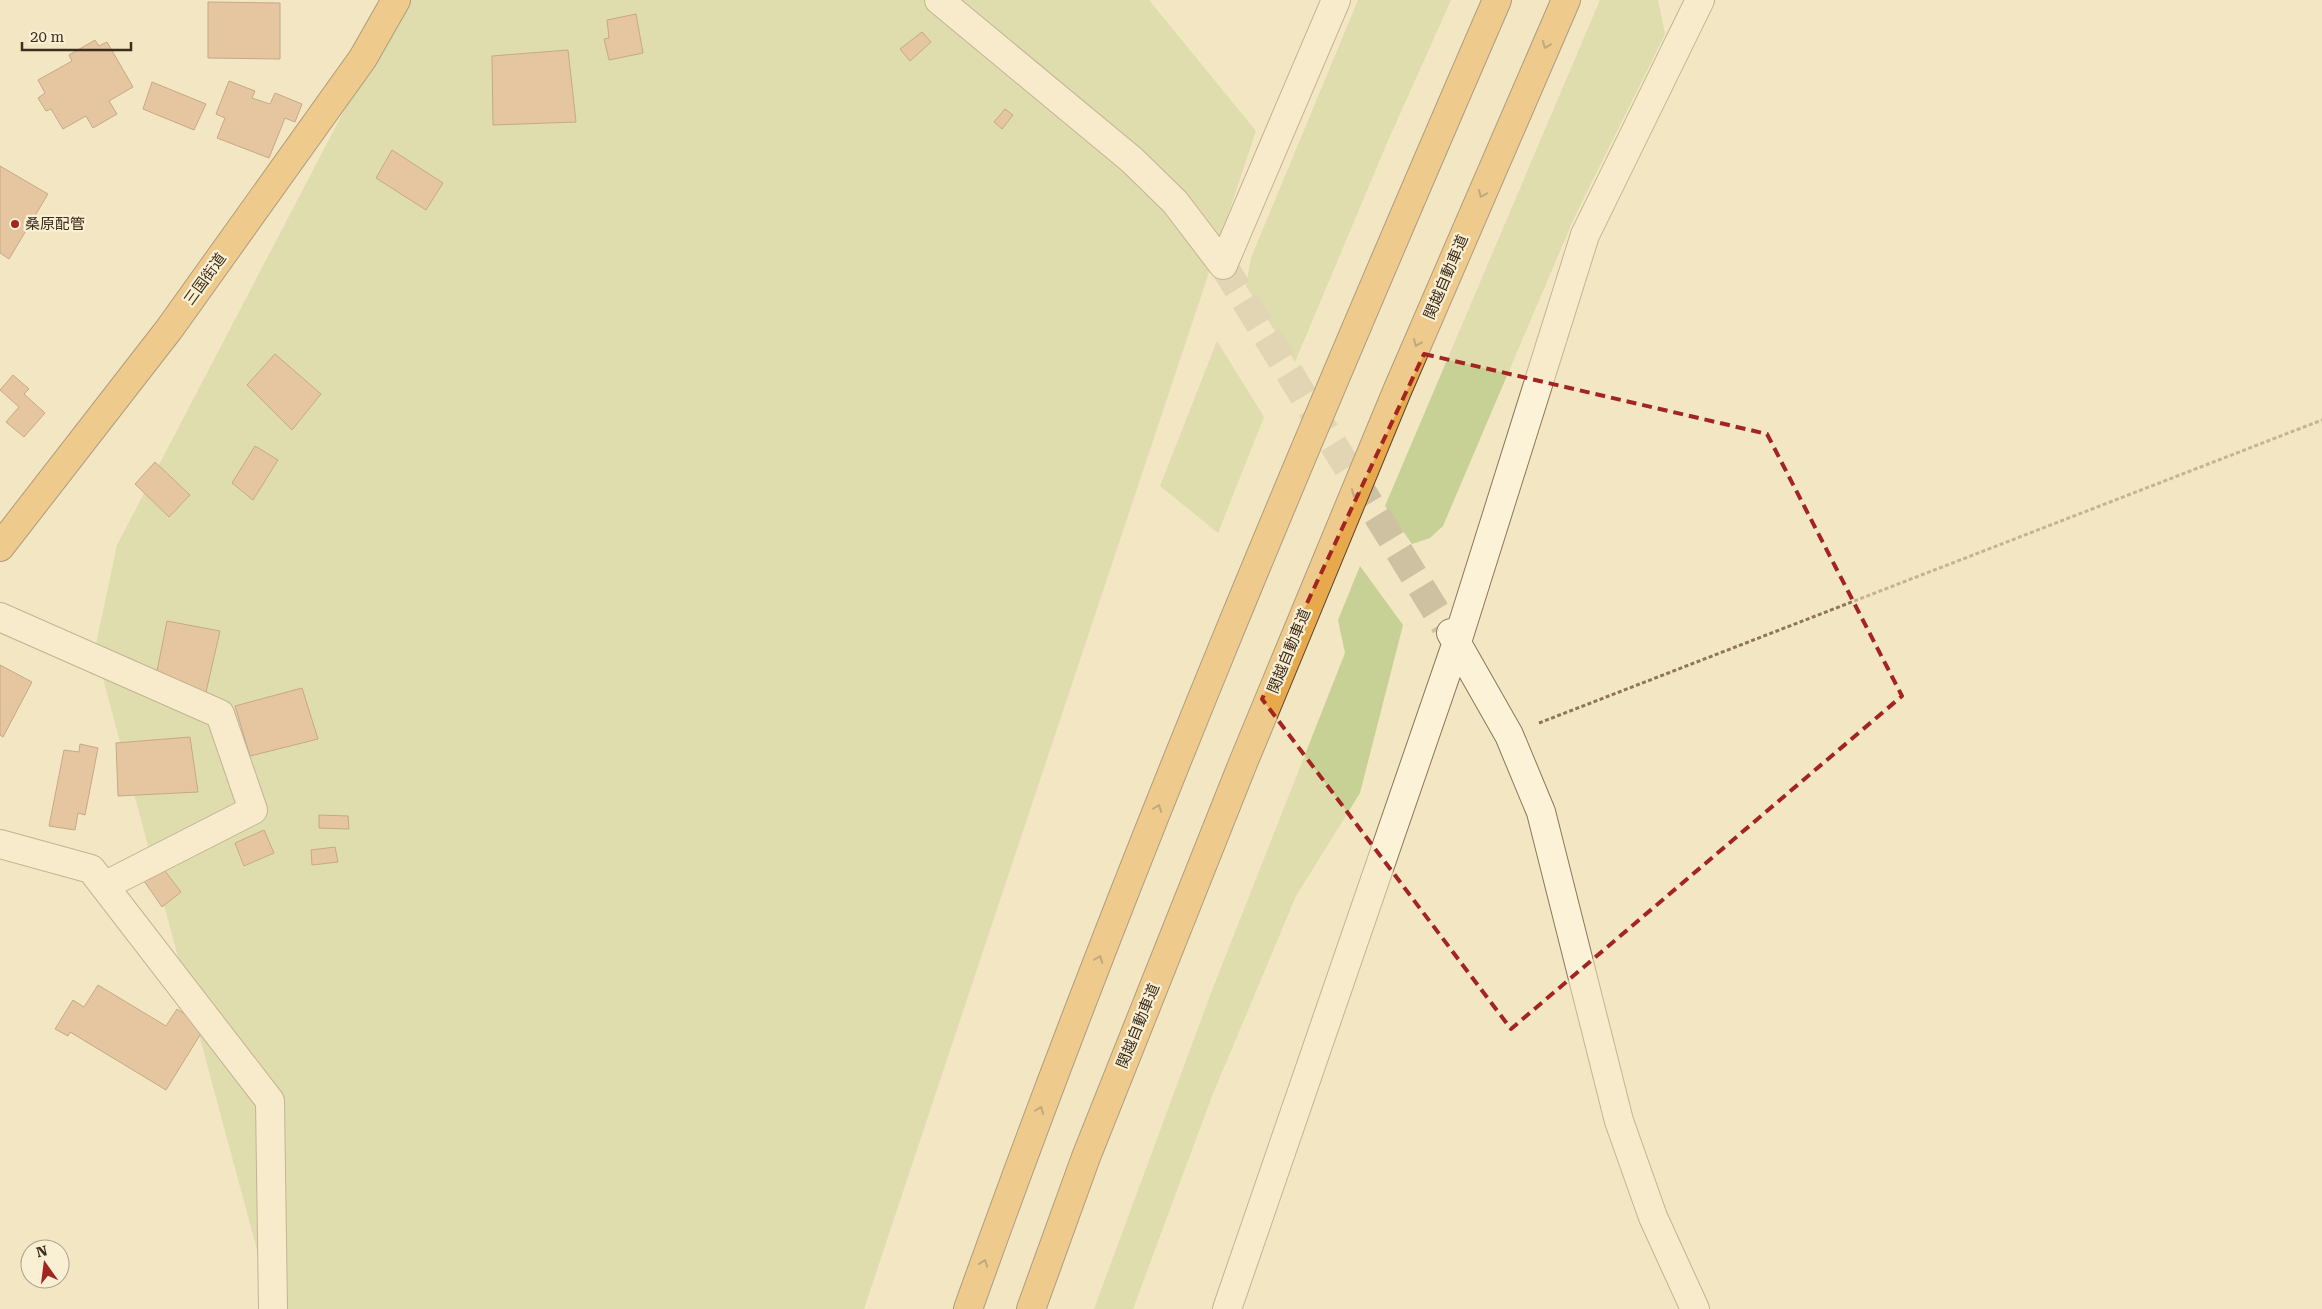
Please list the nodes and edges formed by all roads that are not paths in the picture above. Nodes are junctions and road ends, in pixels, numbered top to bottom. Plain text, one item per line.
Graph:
1 (396, 0) edge
2 (939, 0) edge
3 (1336, 0) edge
4 (1497, 0) edge
5 (1566, 0) edge
6 (1695, 1) edge
7 (0, 547) edge
8 (0, 617) edge
9 (1451, 634) junction
10 (0, 844) edge
11 (104, 886) junction
12 (273, 1309) edge
13 (968, 1309) edge
14 (1031, 1309) edge
15 (1227, 1309) edge
16 (1694, 1309) edge

1 - 7 highway, 三国街道
2 - 3 street
13 -> 4 highway
5 -> 14 highway, 関越自動車道
6 - 9 street
8 - 11 street
9 - 15 street
9 - 16 street
10 - 11 street
11 - 12 street

